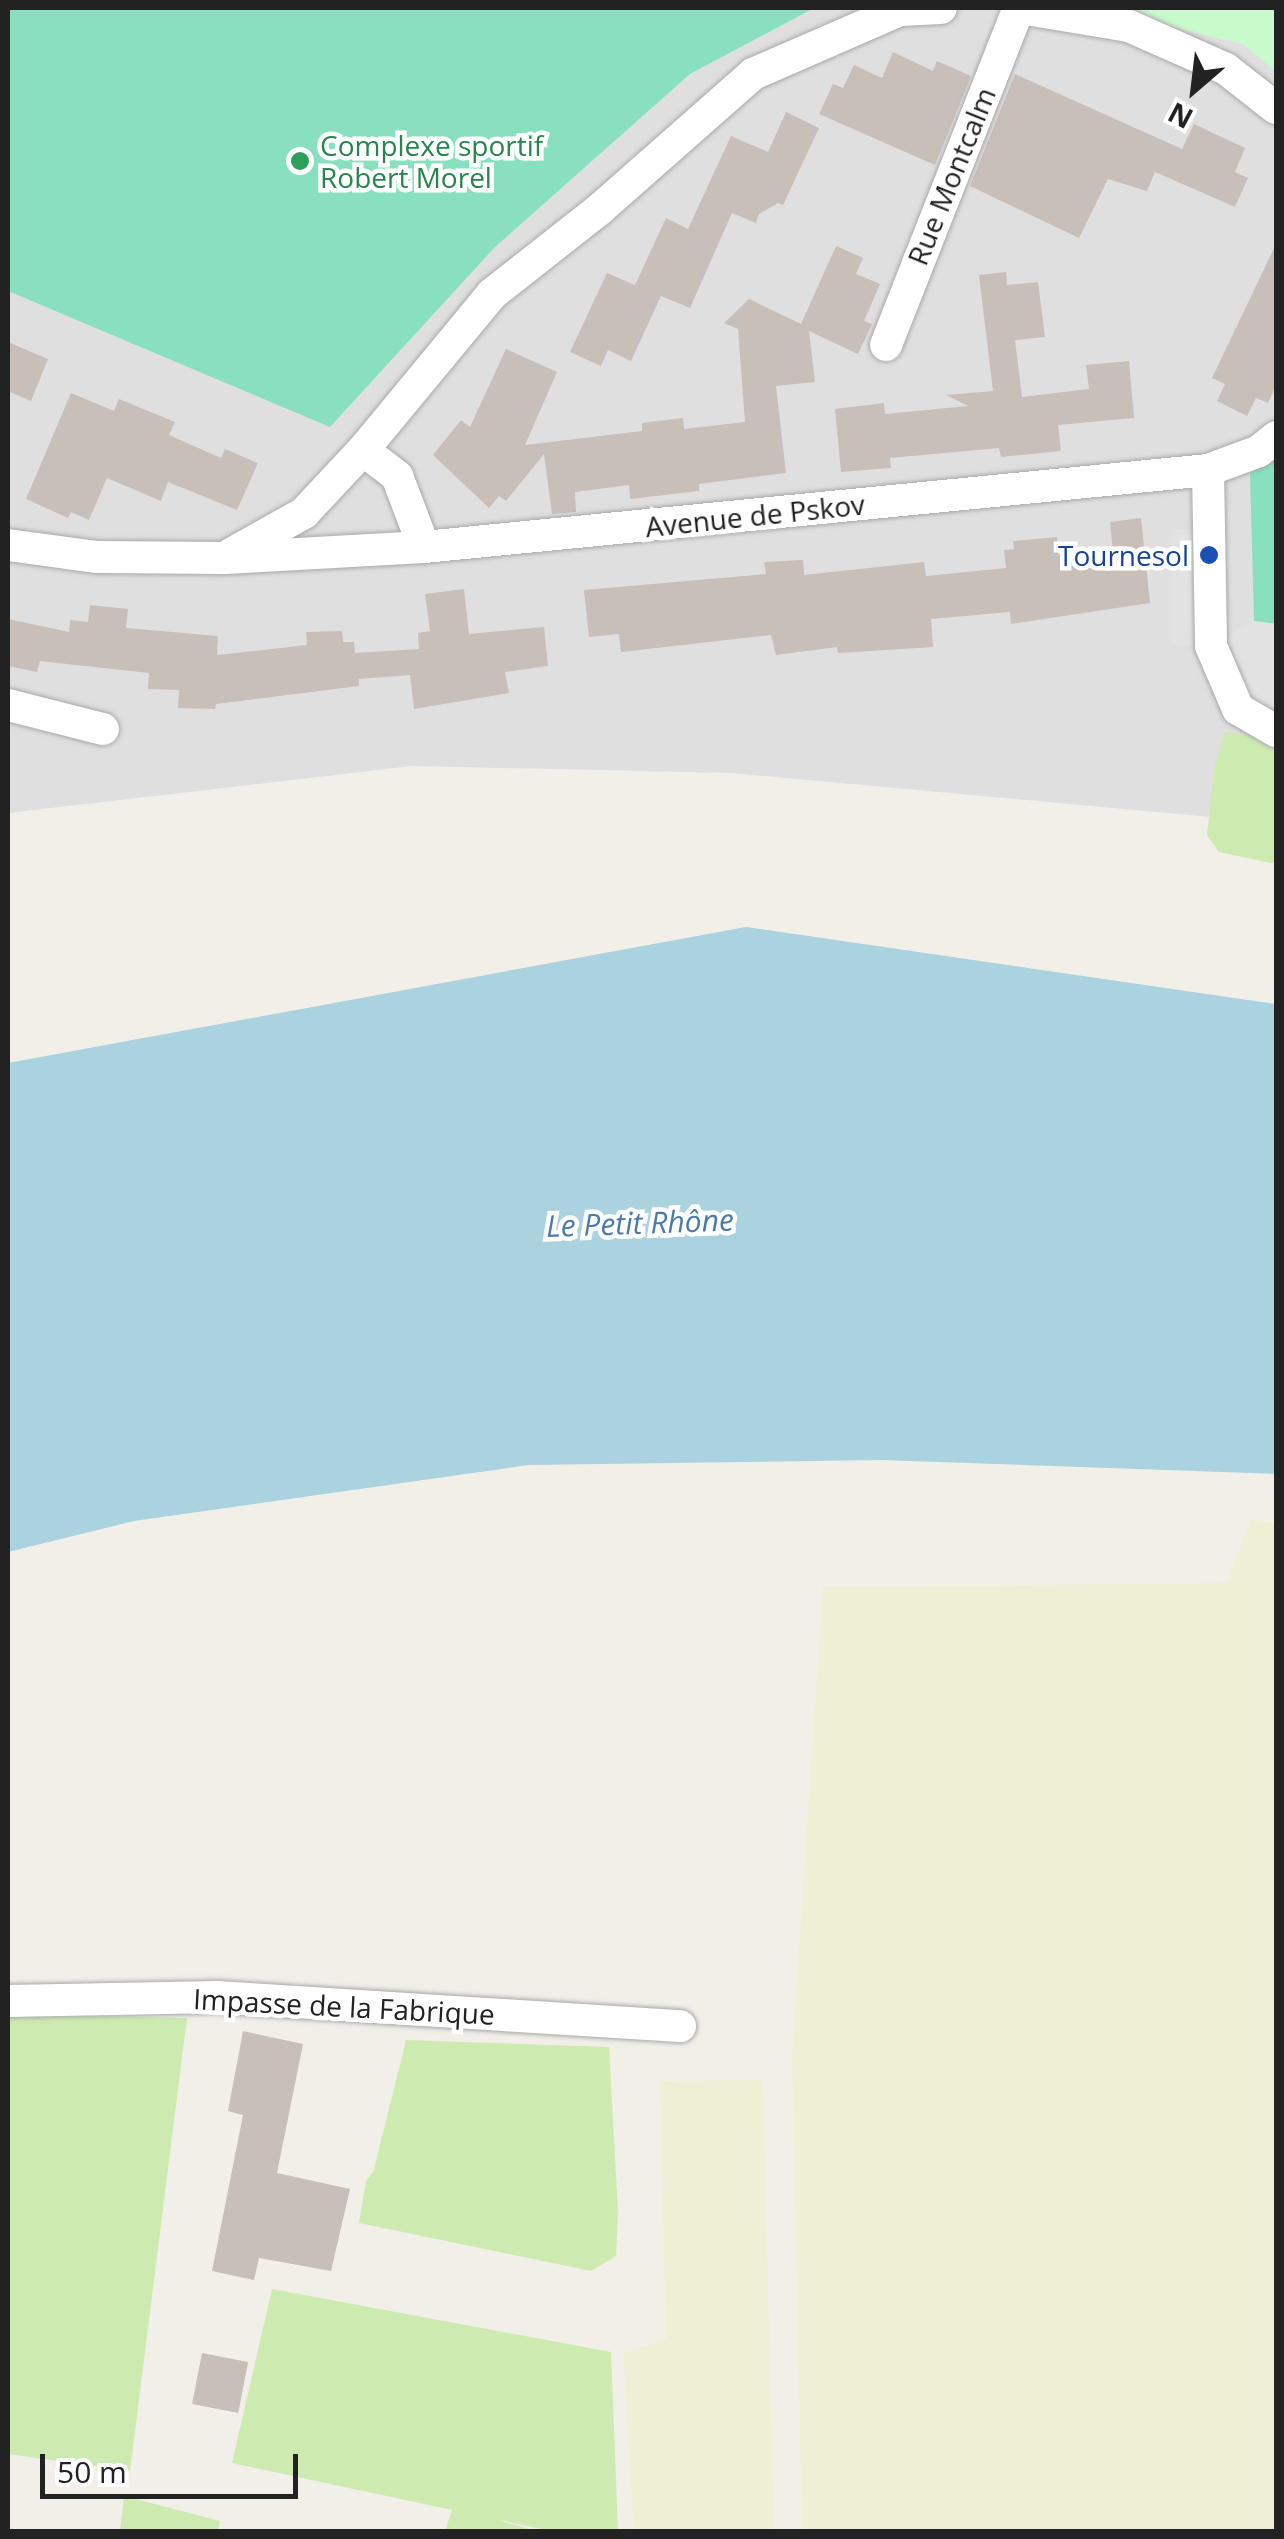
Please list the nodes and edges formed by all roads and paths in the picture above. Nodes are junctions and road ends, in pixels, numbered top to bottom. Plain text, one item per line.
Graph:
1 (941, 8) edge
2 (1019, 8) edge
3 (1276, 108) edge
4 (886, 345) dead end
5 (1276, 437) edge
6 (364, 450) junction
7 (1208, 470) junction
8 (8, 545) edge
9 (424, 547) junction
10 (226, 558) junction
11 (8, 705) edge
12 (103, 729) dead end
13 (1276, 731) edge
14 (8, 2000) edge
15 (680, 2026) dead end

1 - 6 street
2 - 3 street
2 - 4 street, Rue Montcalm
5 - 7 street, Avenue de Pskov
6 - 9 street
6 - 10 street
7 - 9 street, Avenue de Pskov
7 - 13 street
8 - 10 street, Avenue de Pskov
9 - 10 street, Avenue de Pskov
11 - 12 street
14 - 15 street, Impasse de la Fabrique

